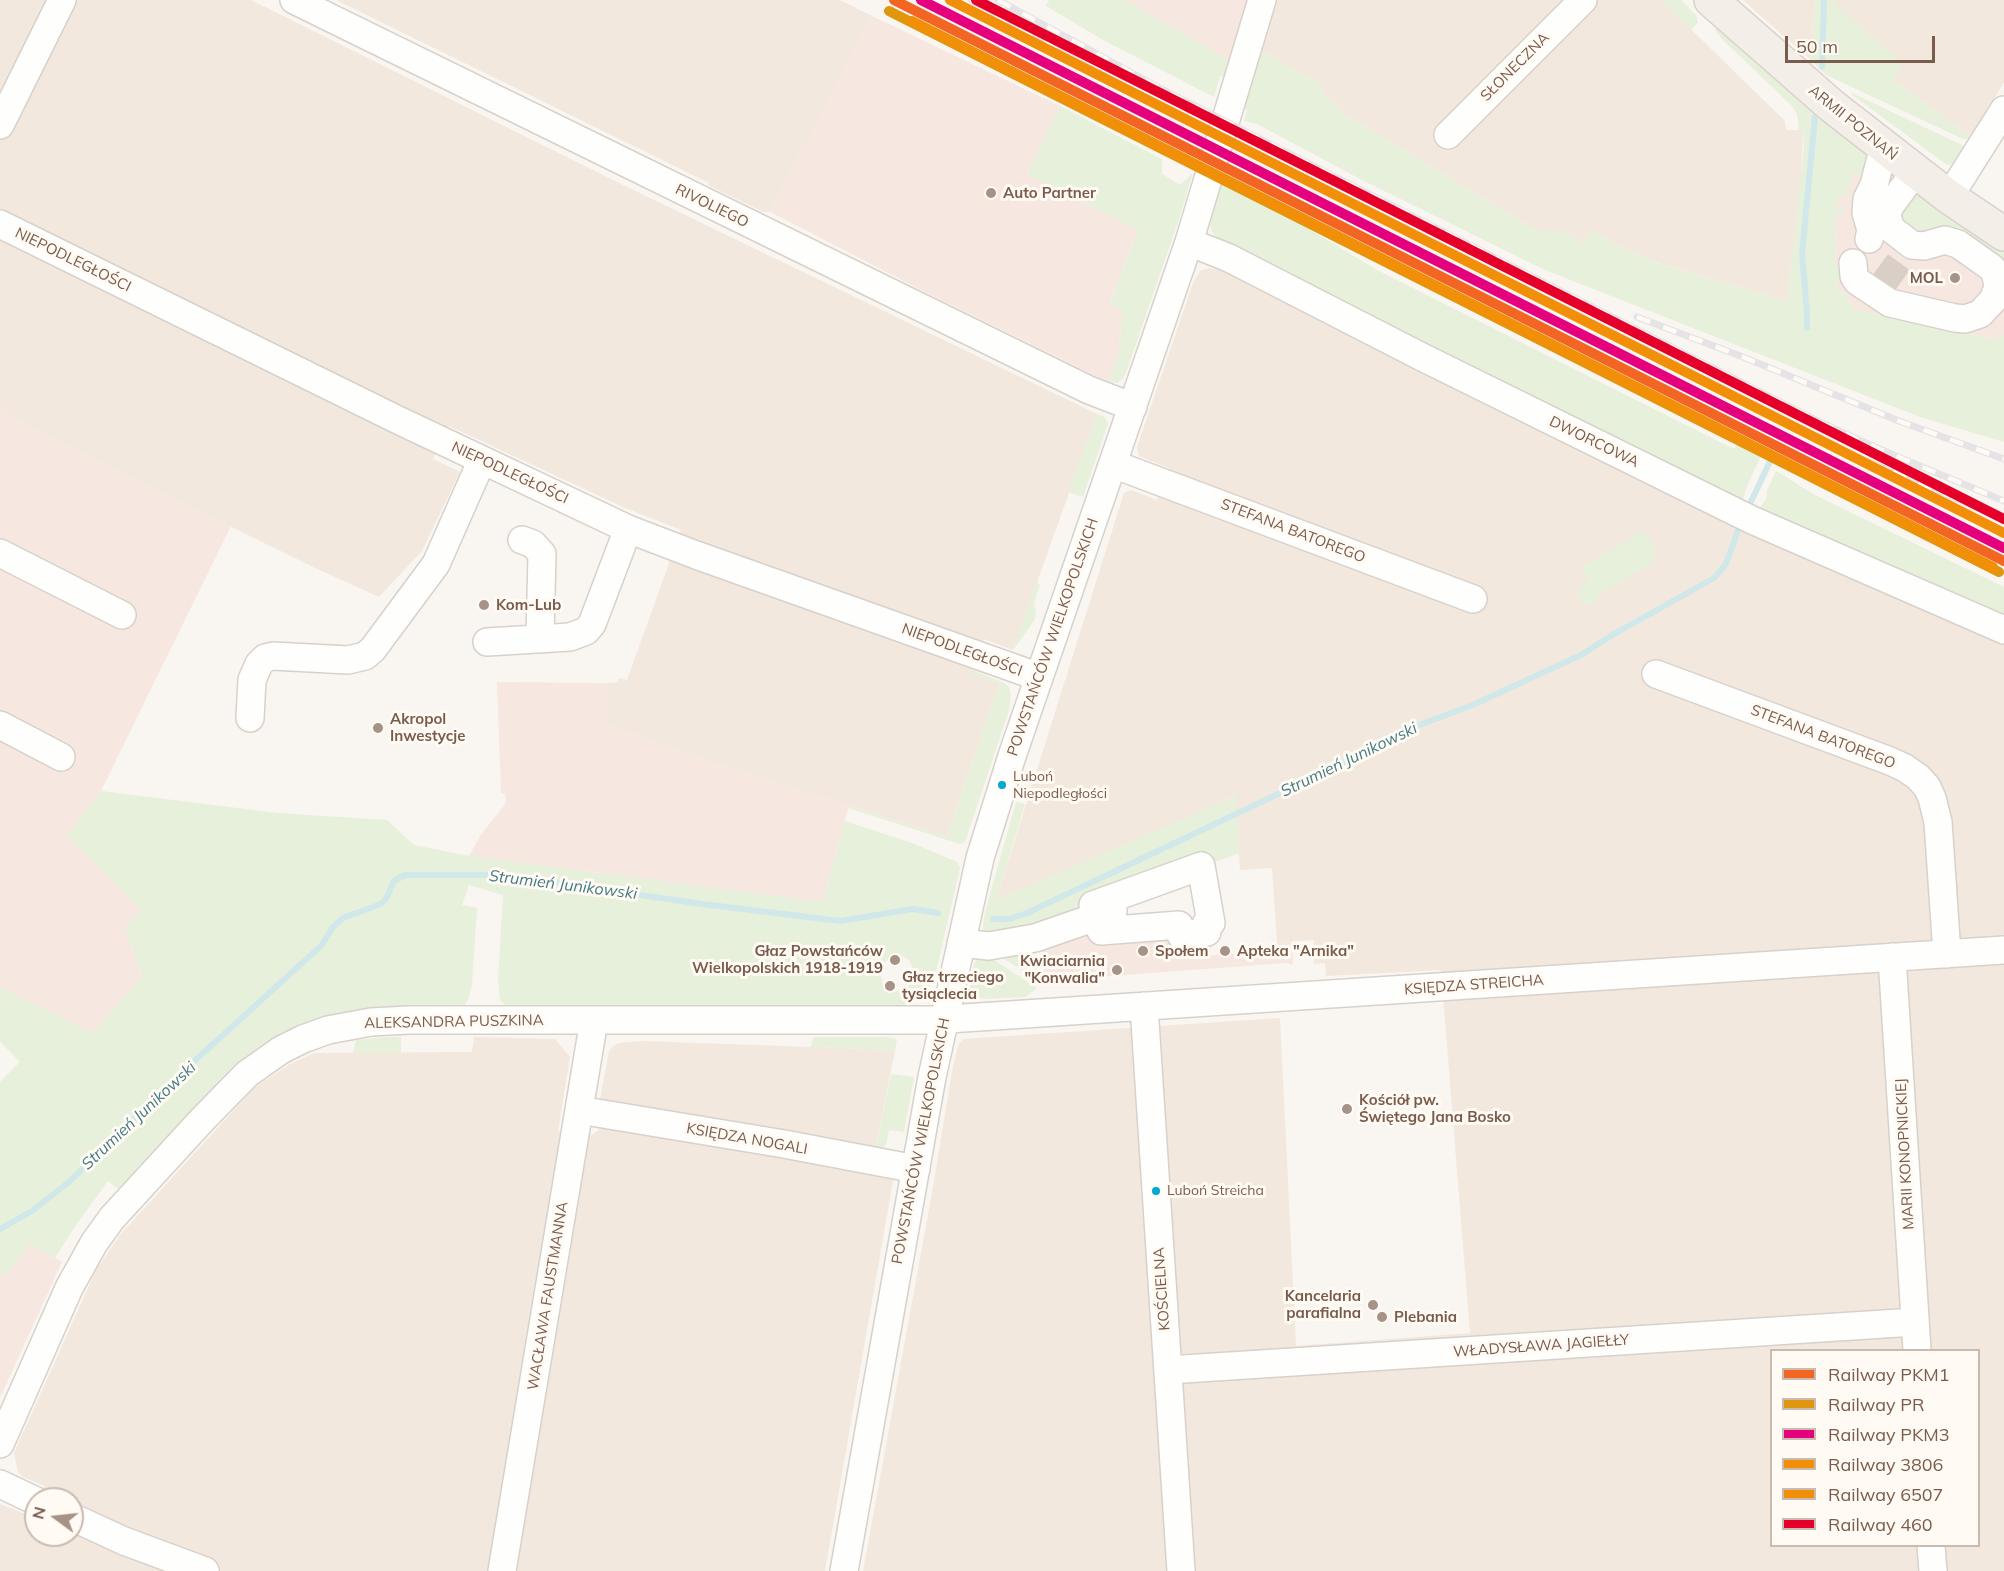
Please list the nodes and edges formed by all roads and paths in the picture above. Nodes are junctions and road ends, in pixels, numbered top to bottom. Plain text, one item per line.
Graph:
1 (62, 0) edge
2 (294, 0) edge
3 (1262, 0) edge
4 (1583, 0) edge
5 (1711, 0) edge
6 (2004, 110) edge
7 (0, 125) edge
8 (1448, 135) dead end
9 (1886, 149) junction
10 (1915, 172) junction
11 (1948, 197) junction
12 (0, 224) edge
13 (2004, 234) edge
14 (1869, 239) dead end
15 (1189, 242) junction
16 (1853, 263) dead end
17 (2000, 294) edge
18 (1133, 407) junction
19 (482, 460) junction
20 (1113, 464) junction
21 (628, 528) junction
22 (522, 540) dead end
23 (0, 554) edge
24 (1473, 599) dead end
25 (122, 615) dead end
26 (2004, 630) edge
27 (540, 639) junction
28 (486, 642) dead end
29 (1656, 674) dead end
30 (1039, 677) junction
31 (250, 718) dead end
32 (0, 725) edge
33 (61, 757) dead end
34 (1097, 918) junction
35 (961, 943) junction
36 (2004, 950) edge
37 (1947, 954) junction
38 (1892, 957) junction
39 (1144, 1006) junction
40 (944, 1019) junction
41 (594, 1020) junction
42 (579, 1110) junction
43 (916, 1169) junction
44 (1915, 1322) junction
45 (1917, 1349) edge
46 (1167, 1370) junction
47 (0, 1444) edge
48 (0, 1484) edge
49 (24, 1495) edge
50 (84, 1523) edge
51 (1931, 1547) edge
52 (206, 1571) edge
53 (502, 1571) edge
54 (844, 1571) edge
55 (1181, 1571) edge
56 (1933, 1571) edge

1 - 7 street
2 - 18 street, RIVOLIEGO
3 - 15 street, POWSTAŃCÓW WIELKOPOLSKICH
4 - 8 street, SŁONECZNA
5 - 9 main road, ARMII POZNAŃ
6 - 11 street
9 - 10 main road, ARMII POZNAŃ
9 - 14 street
10 - 11 main road, ARMII POZNAŃ
10 - 17 street
11 - 13 main road, ARMII POZNAŃ
12 - 19 street, NIEPODLEGŁOŚCI
15 - 18 street, POWSTAŃCÓW WIELKOPOLSKICH
15 - 26 street, DWORCOWA
16 - 17 street
18 - 20 street, POWSTAŃCÓW WIELKOPOLSKICH
19 - 21 street, NIEPODLEGŁOŚCI
19 - 31 street
20 - 24 street, STEFANA BATOREGO
20 - 30 street, POWSTAŃCÓW WIELKOPOLSKICH
21 - 27 street
21 - 30 street, NIEPODLEGŁOŚCI
22 - 27 street
23 - 25 street
27 - 28 street
29 - 37 street, STEFANA BATOREGO
30 - 35 street, POWSTAŃCÓW WIELKOPOLSKICH
32 - 33 street
34 - 34 street
34 - 35 street
35 - 40 street, POWSTAŃCÓW WIELKOPOLSKICH
36 - 37 street, KSIĘDZA STREICHA
37 - 38 street, KSIĘDZA STREICHA
38 - 39 street, KSIĘDZA STREICHA
38 - 44 street, MARII KONOPNICKIEJ
39 - 40 street, KSIĘDZA STREICHA
39 - 46 street, KOŚCIELNA
40 - 41 street, ALEKSANDRA PUSZKINA
40 - 43 street, POWSTAŃCÓW WIELKOPOLSKICH
41 - 42 street, WACŁAWA FAUSTMANNA
41 - 47 street, ALEKSANDRA PUSZKINA
42 - 43 street, KSIĘDZA NOGALI
42 - 53 street, WACŁAWA FAUSTMANNA
43 - 54 street, POWSTAŃCÓW WIELKOPOLSKICH
44 - 45 street, MARII KONOPNICKIEJ
44 - 46 street, WŁADYSŁAWA JAGIEŁŁY
46 - 55 street, KOŚCIELNA
48 - 49 street
50 - 52 street
51 - 56 street

